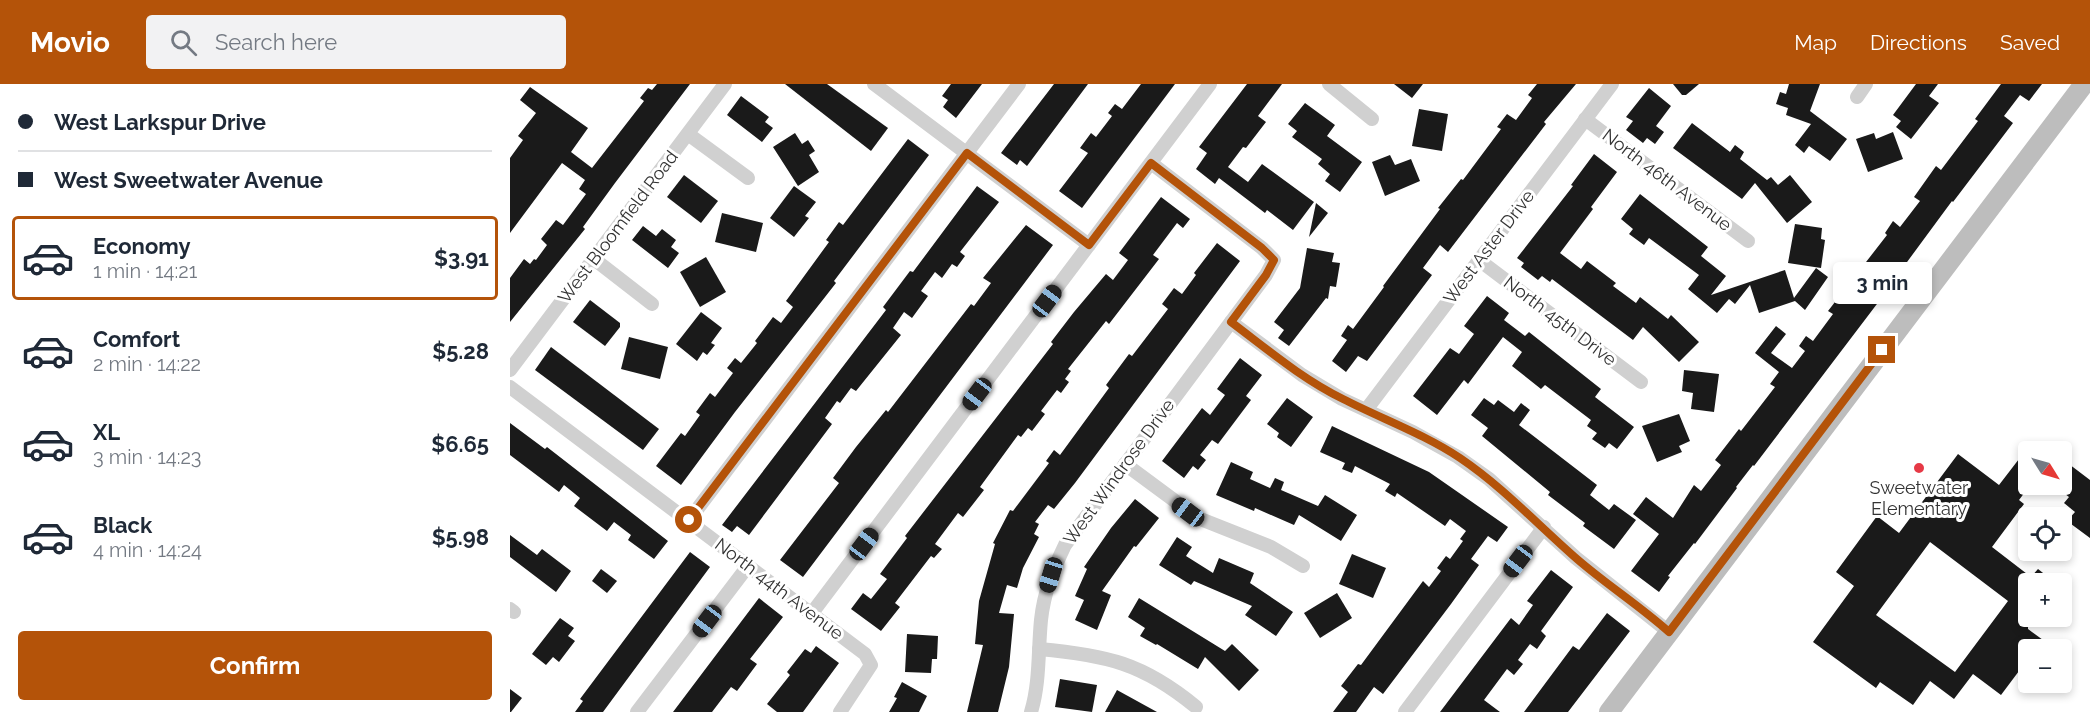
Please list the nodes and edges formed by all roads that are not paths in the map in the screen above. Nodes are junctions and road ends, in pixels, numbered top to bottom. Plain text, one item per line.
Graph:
1 (725, 84) edge
2 (874, 84) edge
3 (1018, 84) edge
4 (1210, 84) edge
5 (1329, 84) edge
6 (1612, 84) edge
7 (1866, 84) edge
8 (2084, 84) edge
9 (1857, 97) dead end
10 (1372, 119) dead end
11 (1585, 119) junction
12 (688, 134) junction
13 (967, 153) junction
14 (1151, 163) junction
15 (748, 178) dead end
16 (1748, 241) dead end
17 (1089, 245) junction
18 (594, 259) junction
19 (1479, 260) junction
20 (652, 303) dead end
21 (1231, 322) junction
22 (510, 370) edge
23 (1641, 382) dead end
24 (510, 387) edge
25 (1366, 410) junction
26 (1125, 464) junction
27 (689, 520) junction
28 (1544, 527) junction
29 (748, 566) junction
30 (1303, 566) dead end
31 (812, 613) junction
32 (1669, 632) junction
33 (1039, 649) junction
34 (1196, 707) dead end
35 (637, 712) edge
36 (840, 712) edge
37 (1030, 712) edge
38 (1405, 712) edge
39 (1609, 712) edge

1 - 12 street, West Bloomfield Road
2 - 13 street
3 - 13 street
4 - 14 street
5 - 10 street
6 - 11 street, West Aster Drive
7 - 9 street
8 - 32 street
11 - 16 street, North 46th Avenue
11 - 19 street, West Aster Drive
12 - 15 street
12 - 18 street, West Bloomfield Road
13 - 17 street
13 - 27 street
14 - 17 street
14 - 21 street, West Windrose Drive
17 - 31 street
18 - 20 street
18 - 22 street, West Bloomfield Road
19 - 23 street, North 45th Drive
19 - 25 street, West Aster Drive
21 - 25 street
21 - 26 street, West Windrose Drive
24 - 27 street, North 44th Avenue
25 - 28 street
26 - 30 street
26 - 33 street, West Windrose Drive
27 - 29 street, North 44th Avenue
28 - 32 street
28 - 38 street
29 - 31 street, North 44th Avenue
29 - 35 street
31 - 36 street, North 44th Avenue
32 - 39 street
33 - 34 street
33 - 37 street, West Windrose Drive

